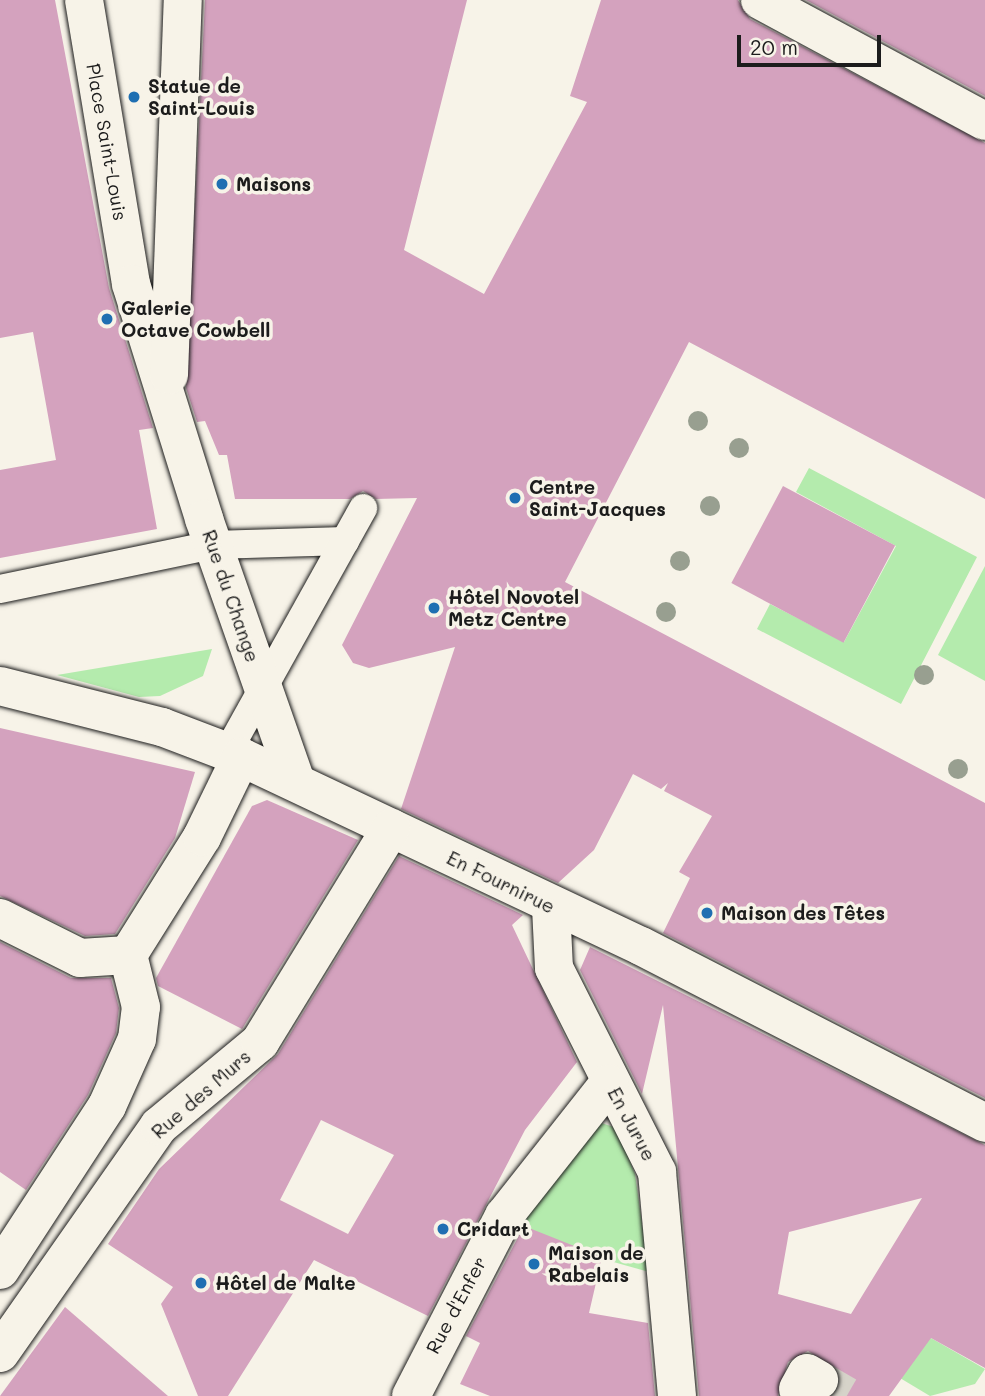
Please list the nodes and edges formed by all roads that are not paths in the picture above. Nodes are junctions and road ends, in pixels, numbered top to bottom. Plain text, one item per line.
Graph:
1 (83, 0) edge
2 (183, 0) edge
3 (760, 0) edge
4 (985, 121) edge
5 (131, 284) joint
6 (168, 410) junction
7 (363, 508) dead end
8 (345, 541) junction
9 (213, 545) junction
10 (0, 589) edge
11 (0, 686) edge
12 (263, 687) junction
13 (235, 754) junction
14 (296, 781) junction
15 (391, 828) junction
16 (551, 906) junction
17 (0, 918) edge
18 (128, 955) junction
19 (610, 1083) junction
20 (985, 1123) edge
21 (0, 1270) edge
22 (0, 1353) edge
23 (411, 1396) edge
24 (677, 1396) edge

1 - 5 street, Place Saint-Louis
2 - 6 street, Rue du Change
3 - 4 street
5 - 6 street, Rue du Change
6 - 9 street, Rue du Change
7 - 8 lane
8 - 9 lane
8 - 12 lane
9 - 10 lane
9 - 12 street, Rue du Change
11 - 13 street, En Fournirue
12 - 13 lane
12 - 14 street, Rue du Change
13 - 14 street, En Fournirue
13 - 18 street
14 - 15 street, En Fournirue
15 - 16 street, En Fournirue
15 - 22 street, Rue des Murs
16 - 19 street, En Jurue
16 - 20 street, En Fournirue
17 - 18 street
18 - 21 street
19 - 23 street, Rue d'Enfer
19 - 24 street, En Jurue

